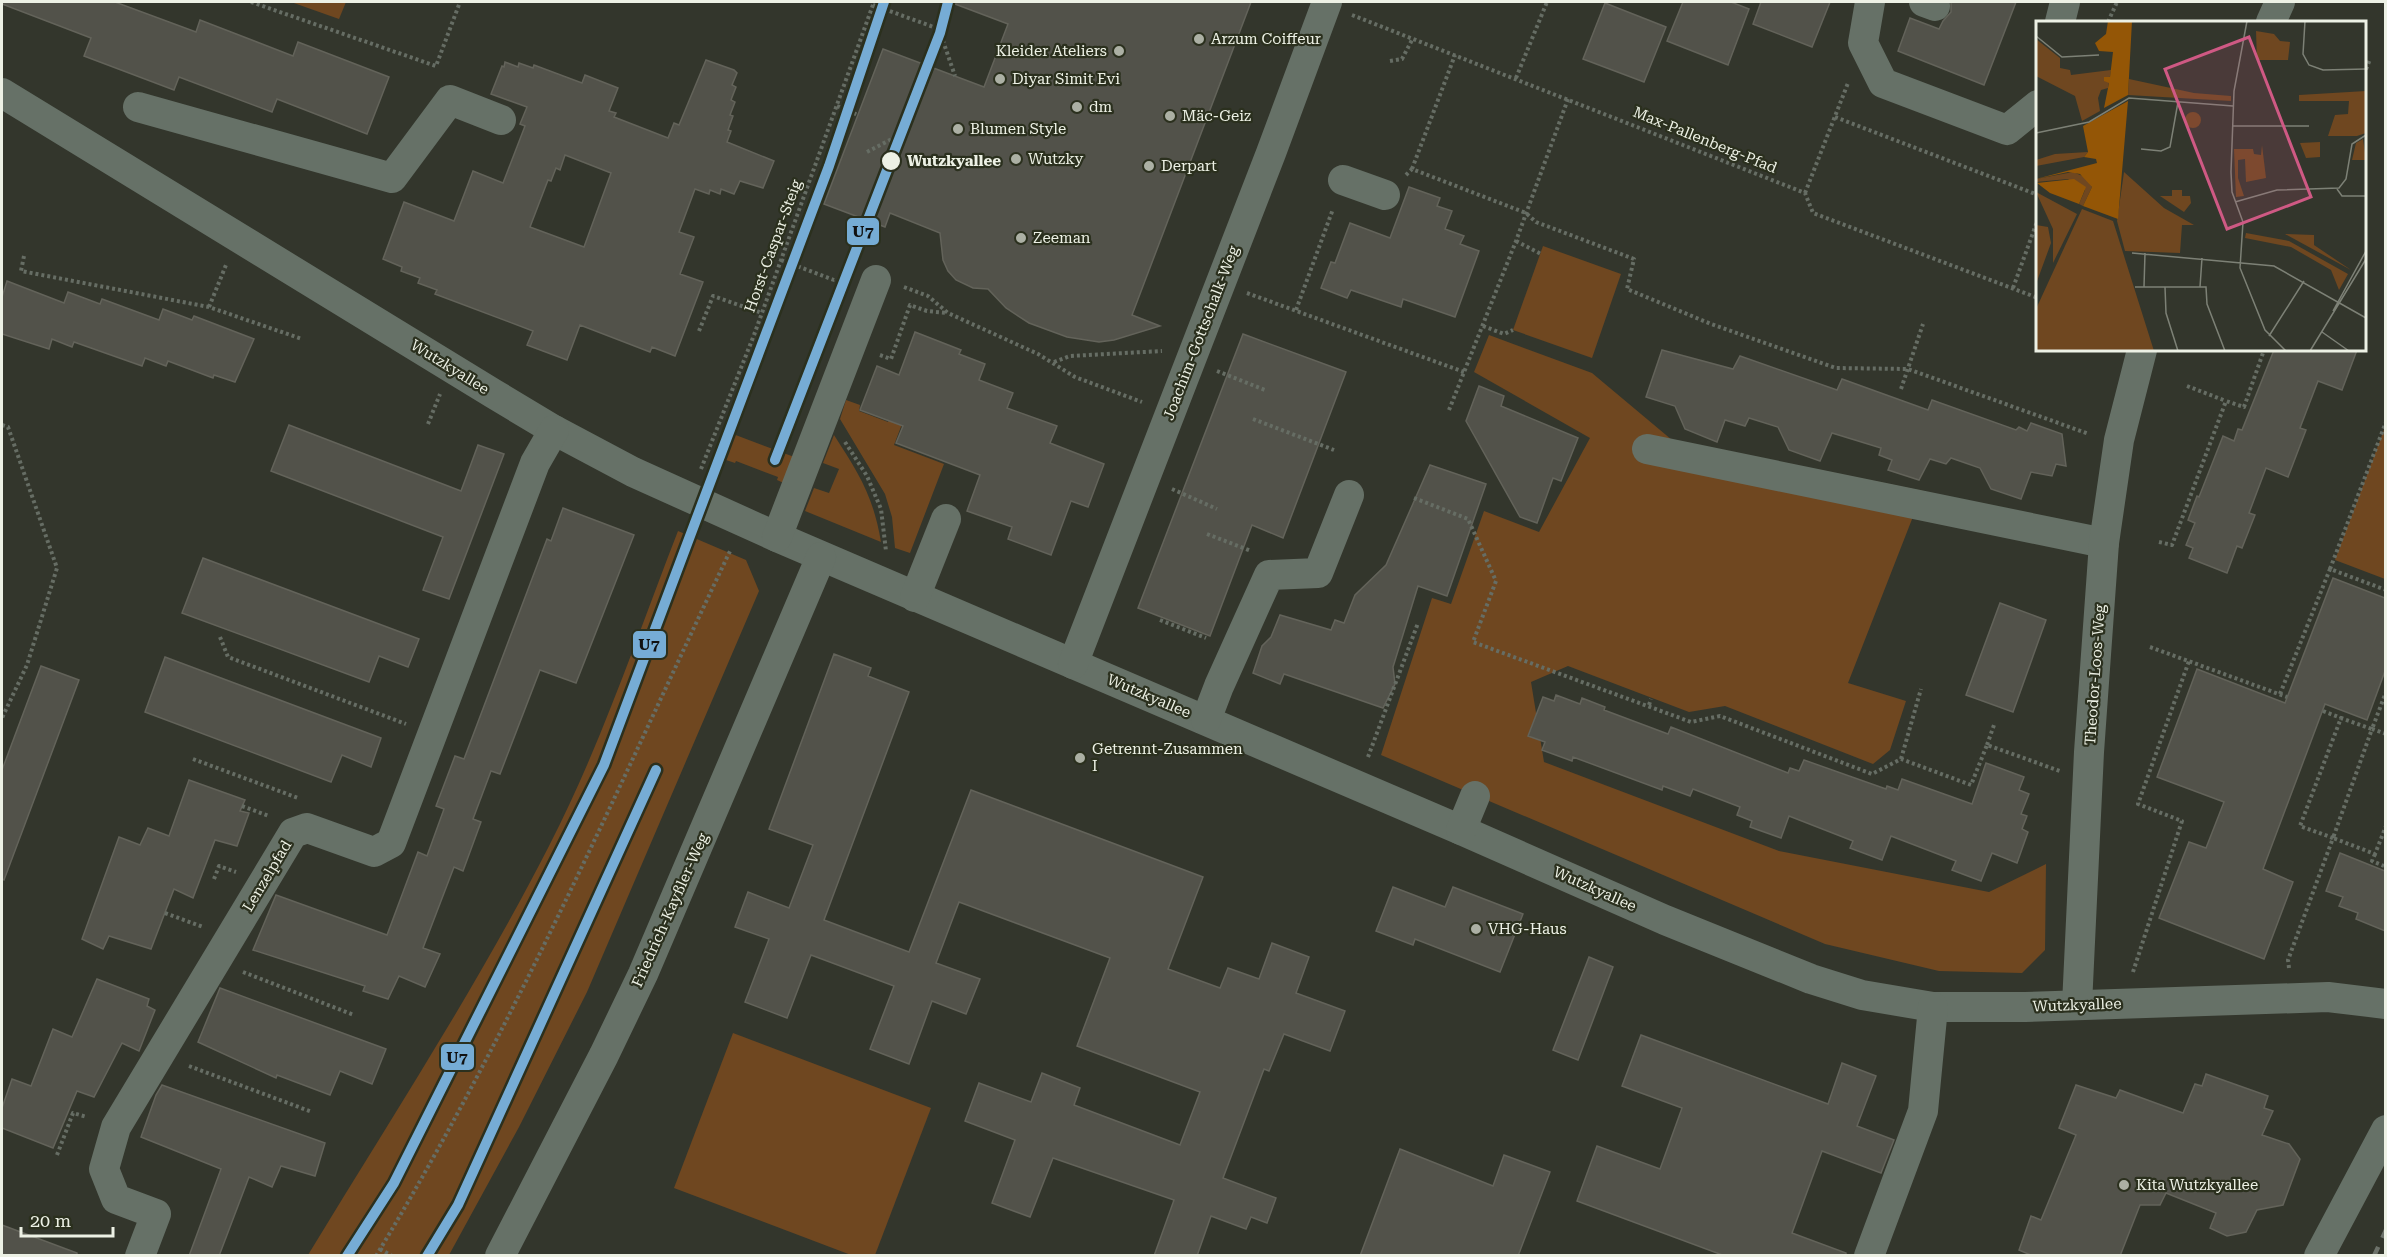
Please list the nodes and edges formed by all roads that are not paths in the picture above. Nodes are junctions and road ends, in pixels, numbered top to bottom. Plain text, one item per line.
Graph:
1 (1870, 2) edge
2 (2065, 2) edge
3 (2280, 2) edge
4 (1339, 8) edge
5 (2061, 21) edge
6 (2271, 21) edge
7 (2, 93) edge
8 (2036, 106) edge
9 (138, 107) dead end
10 (501, 120) dead end
11 (1343, 180) road end
12 (1385, 195) road end
13 (888, 283) road end
14 (2142, 351) edge
15 (554, 430) junction
16 (1647, 449) dead end
17 (1349, 495) dead end
18 (946, 519) dead end
19 (777, 537) junction
20 (2104, 543) junction
21 (821, 557) junction
22 (915, 597) junction
23 (1073, 664) junction
24 (1206, 720) junction
25 (1475, 796) dead end
26 (1461, 830) junction
27 (2077, 1005) junction
28 (1933, 1007) junction
29 (2384, 1010) edge
30 (2385, 1130) edge
31 (500, 1255) edge
32 (140, 1256) edge
33 (1869, 1256) edge
34 (2319, 1256) edge

1 - 8 street
2 - 5 street
3 - 6 street
4 - 23 street, Joachim-Gottschalk-Weg
7 - 15 street, Wutzkyallee
9 - 10 street
11 - 12 street
13 - 19 street
14 - 20 street, Theodor-Loos-Weg
15 - 19 street, Wutzkyallee
15 - 32 street, Lenzelpfad
16 - 20 street
17 - 24 street
18 - 22 street
19 - 21 street, Wutzkyallee
20 - 27 street, Theodor-Loos-Weg
21 - 22 street, Wutzkyallee
21 - 31 street, Friedrich-Kayßler-Weg
22 - 23 street, Wutzkyallee
23 - 24 street, Wutzkyallee
24 - 26 street, Wutzkyallee
25 - 26 street
26 - 28 street, Wutzkyallee
27 - 28 street, Wutzkyallee
27 - 29 street, Wutzkyallee
28 - 33 street
30 - 34 street

